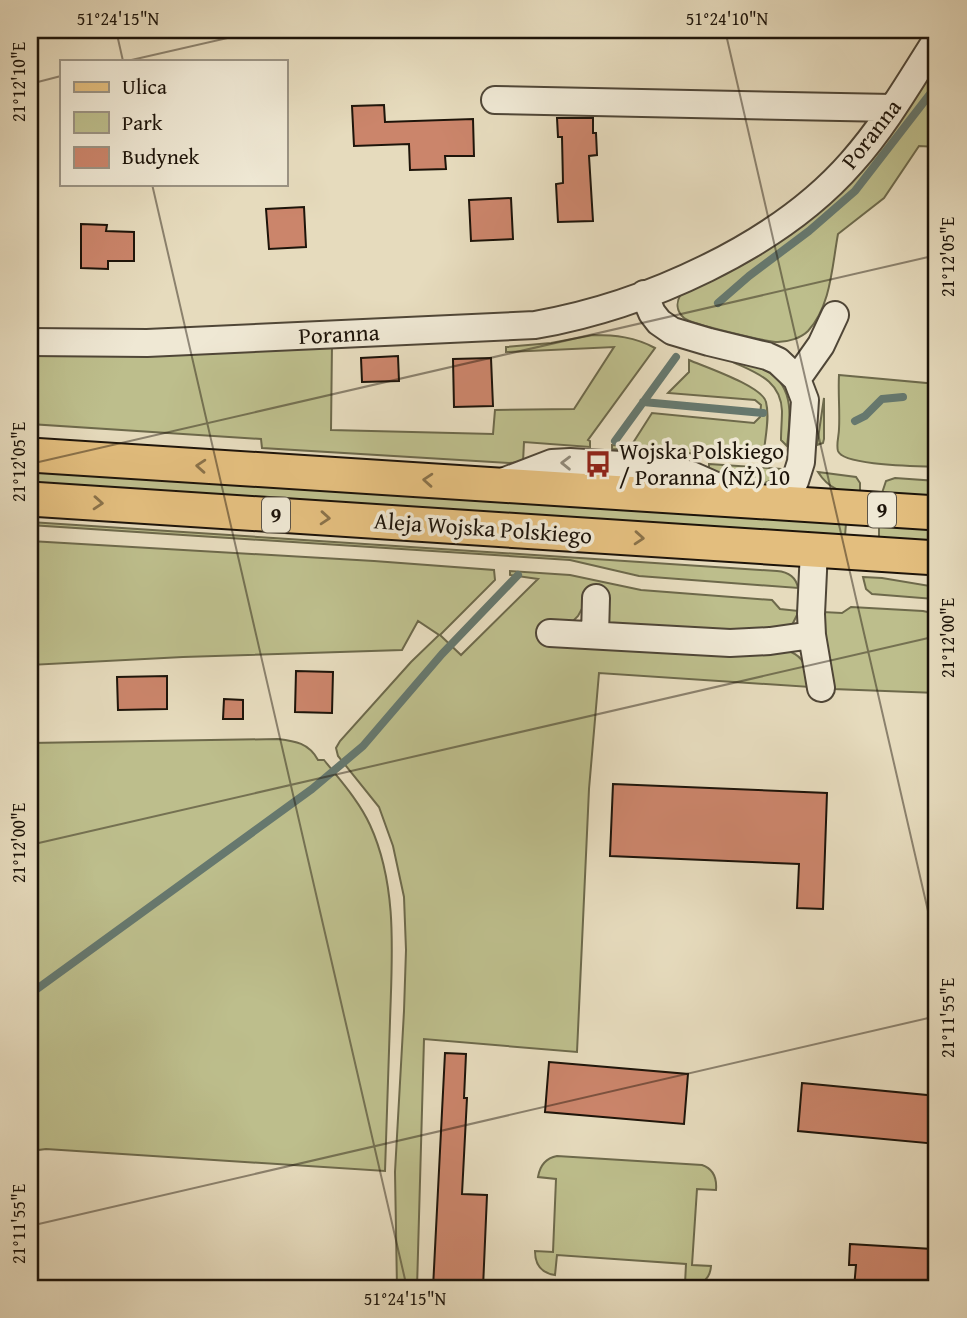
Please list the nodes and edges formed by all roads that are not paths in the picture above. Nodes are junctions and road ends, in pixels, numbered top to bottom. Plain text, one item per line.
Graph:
1 (937, 40) edge
2 (495, 100) dead end
3 (892, 108) junction
4 (644, 294) junction
5 (835, 316) dead end
6 (30, 342) edge
7 (797, 379) junction
8 (30, 455) edge
9 (801, 462) junction
10 (30, 499) edge
11 (764, 502) junction
12 (826, 506) junction
13 (937, 513) edge
14 (814, 550) junction
15 (874, 554) junction
16 (937, 558) edge
17 (937, 575) edge
18 (596, 598) dead end
19 (550, 633) dead end
20 (595, 635) junction
21 (812, 635) junction
22 (821, 688) dead end

1 - 3 street, Poranna
2 - 3 street
3 - 4 street, Poranna
4 - 6 street, Poranna
4 - 7 street
5 - 7 street
7 - 9 street
11 -> 8 main road, Aleja Wojska Polskiego / 9
9 - 11 street
9 - 12 street
10 -> 14 main road, Aleja Wojska Polskiego / 9
11 - 12 main road, Aleja Wojska Polskiego / 9
12 - 13 main road, Aleja Wojska Polskiego / 9
14 - 15 main road, Aleja Wojska Polskiego / 9
14 - 21 street
15 - 16 main road, Aleja Wojska Polskiego / 9
15 - 17 street
18 - 20 street
19 - 20 street
20 - 21 street
21 - 22 street

